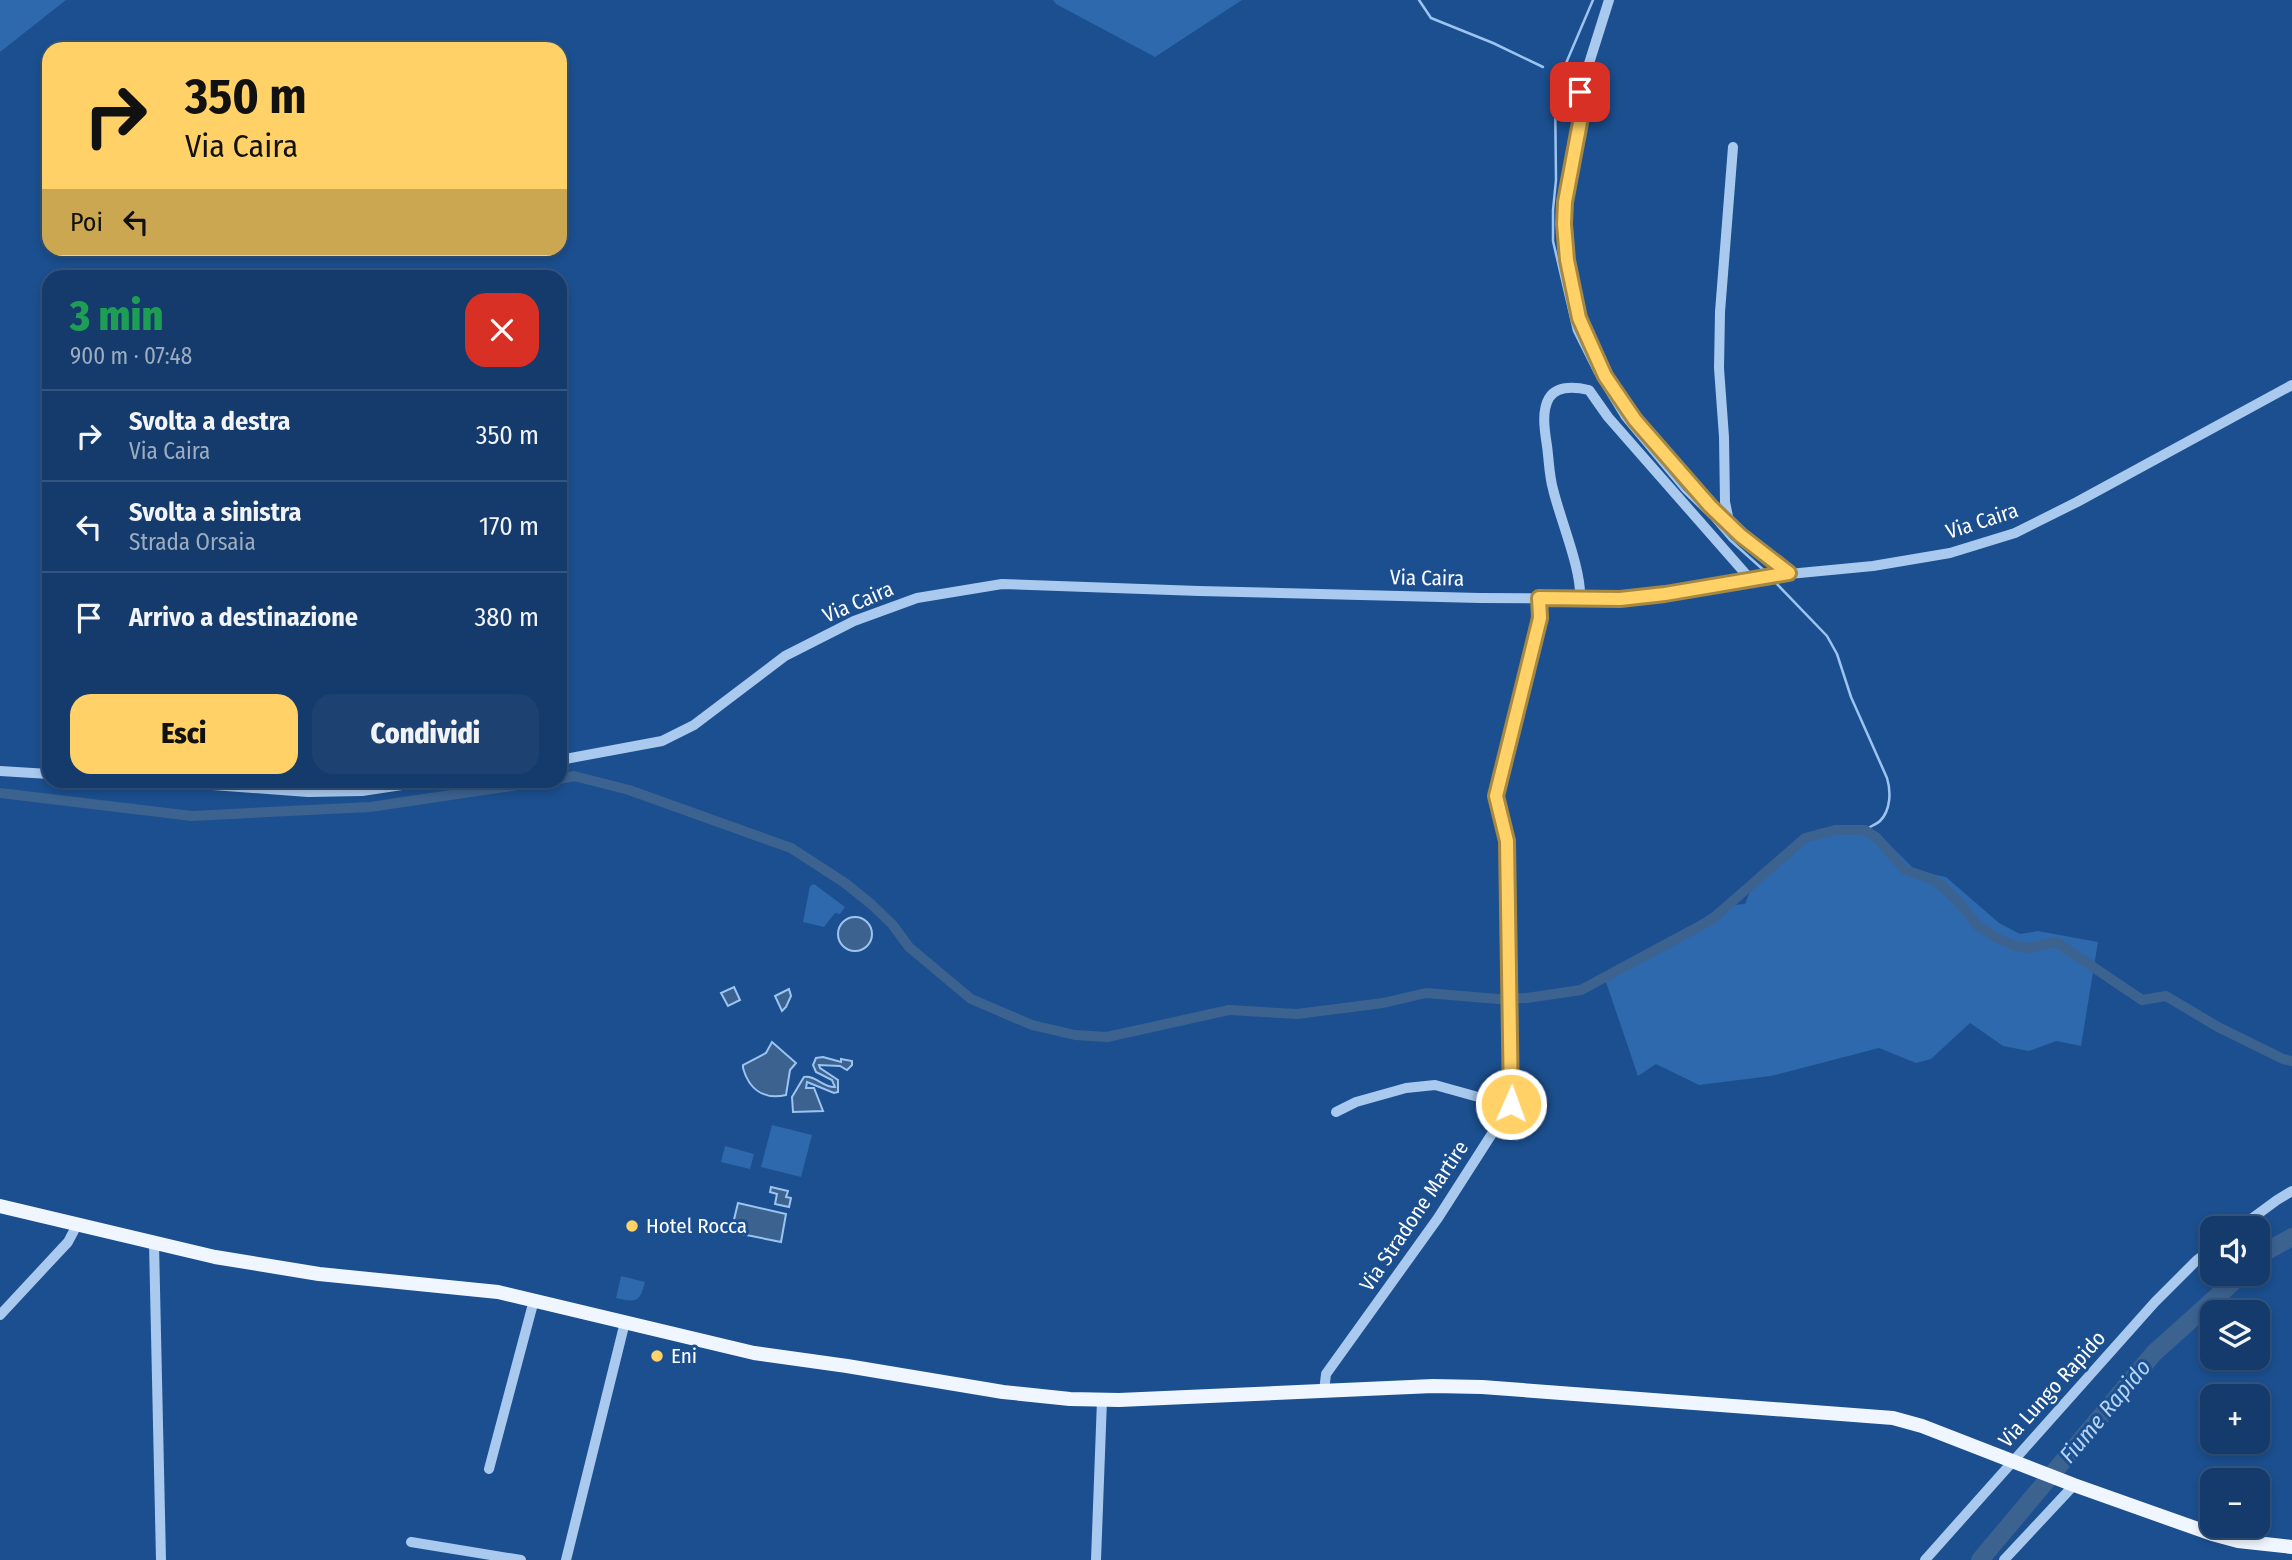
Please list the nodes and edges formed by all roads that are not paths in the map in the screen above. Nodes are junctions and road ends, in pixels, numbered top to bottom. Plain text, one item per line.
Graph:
1 (1609, 0) edge
2 (1733, 147) dead end
3 (2292, 385) edge
4 (1730, 526) junction
5 (1789, 573) junction
6 (1751, 580) junction
7 (1539, 598) junction
8 (1580, 599) junction
9 (567, 759) edge
10 (0, 771) edge
11 (42, 774) edge
12 (254, 788) edge
13 (382, 788) edge
14 (1511, 1104) junction
15 (1336, 1112) dead end
16 (2292, 1192) edge
17 (0, 1206) edge
18 (2255, 1216) edge
19 (77, 1225) junction
20 (154, 1243) junction
21 (2200, 1258) edge
22 (534, 1300) junction
23 (0, 1315) edge
24 (625, 1322) junction
25 (1324, 1391) junction
26 (1102, 1400) junction
27 (2017, 1463) junction
28 (489, 1469) dead end
29 (2067, 1483) junction
30 (411, 1542) dead end
31 (2292, 1547) edge
32 (161, 1560) edge
33 (521, 1560) edge
34 (566, 1560) edge
35 (1096, 1560) edge
36 (1925, 1560) edge
37 (2004, 1560) edge

1 - 4 street
2 - 4 street
3 - 5 street, Via Caira
4 - 5 street
5 - 6 street, Via Caira
6 - 8 street, Via Caira
6 - 8 street
7 - 8 street, Via Caira
7 - 9 street, Via Caira
7 - 14 street
10 - 11 street
12 - 13 street
14 - 15 street
14 - 25 street, Via Stradone Martire
16 - 18 street
17 - 19 main road
19 - 20 main road
19 - 23 street
20 - 22 main road
20 - 32 street
21 - 27 street, Via Lungo Rapido
22 - 24 main road
22 - 28 street
24 - 26 main road
24 - 34 street
25 - 26 main road
25 - 27 main road
26 - 35 street
27 - 29 main road
27 - 36 street, Via Lungo Rapido
29 - 31 main road
29 - 37 street
30 - 33 street

